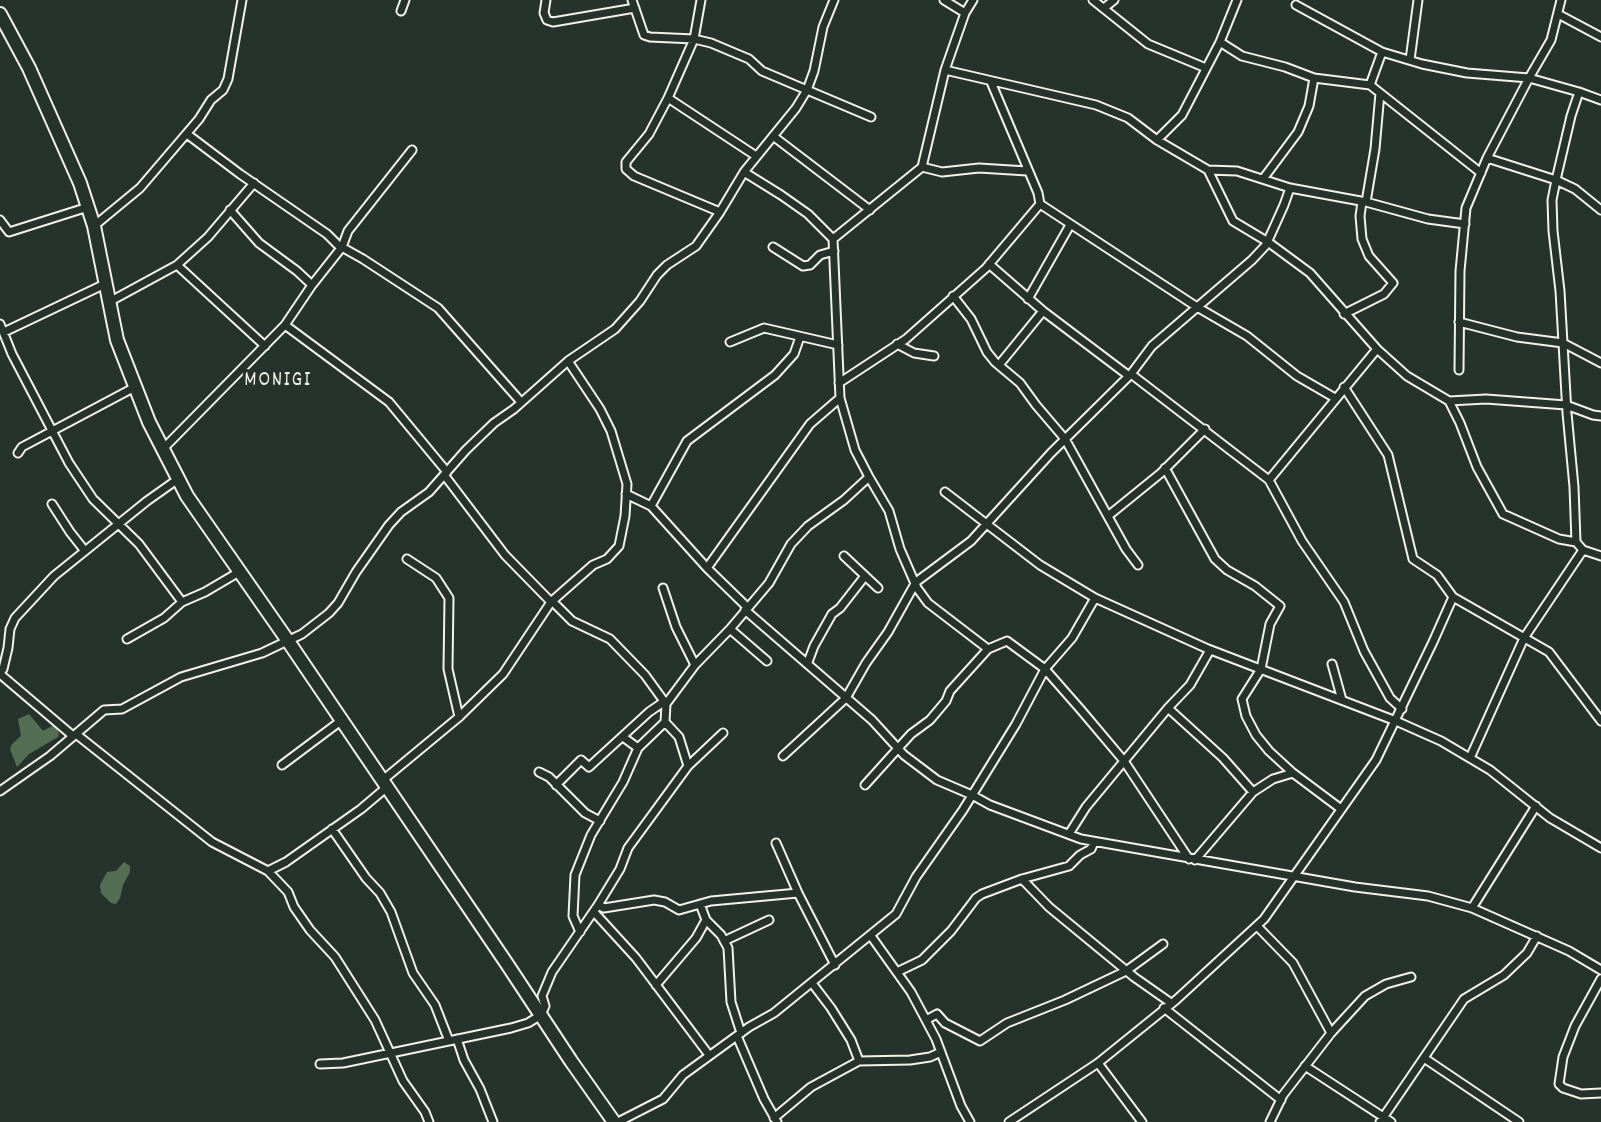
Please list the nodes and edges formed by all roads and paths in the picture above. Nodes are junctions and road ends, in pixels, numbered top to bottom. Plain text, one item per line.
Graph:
1 (242, 0) edge
2 (405, 0) edge
3 (546, 0) edge
4 (702, 0) edge
5 (834, 0) edge
6 (944, 0) edge
7 (973, 0) edge
8 (1093, 0) edge
9 (1114, 0) edge
10 (1418, 0) edge
11 (1561, 0) edge
12 (1236, 1) edge
13 (634, 4) edge
14 (1296, 5) dead end
15 (1104, 8) junction
16 (401, 11) dead end
17 (965, 14) junction
18 (1558, 14) junction
19 (0, 15) edge
20 (1601, 37) edge
21 (694, 39) junction
22 (1220, 42) junction
23 (1382, 52) junction
24 (1410, 60) junction
25 (1206, 68) junction
26 (945, 70) junction
27 (1314, 78) junction
28 (1529, 78) junction
29 (990, 82) junction
30 (1370, 86) junction
31 (807, 90) junction
32 (1380, 93) junction
33 (1579, 93) junction
34 (668, 98) junction
35 (1601, 100) edge
36 (871, 117) dead end
37 (187, 134) junction
38 (773, 136) junction
39 (1157, 140) junction
40 (412, 150) dead end
41 (756, 156) junction
42 (1487, 158) junction
43 (922, 167) junction
44 (1208, 170) junction
45 (1027, 171) junction
46 (744, 172) junction
47 (1481, 173) junction
48 (1263, 179) junction
49 (1556, 180) junction
50 (254, 183) junction
51 (1290, 188) junction
52 (1364, 202) junction
53 (1040, 204) junction
54 (88, 207) junction
55 (230, 210) junction
56 (870, 210) junction
57 (1601, 210) edge
58 (720, 212) junction
59 (0, 220) edge
60 (1465, 224) junction
61 (1070, 225) junction
62 (94, 226) junction
63 (9, 232) junction
64 (0, 237) edge
65 (833, 239) junction
66 (1268, 242) junction
67 (342, 247) junction
68 (774, 247) dead end
69 (834, 250) junction
70 (989, 264) junction
71 (177, 265) junction
72 (105, 284) junction
73 (312, 285) junction
74 (953, 296) junction
75 (1028, 298) junction
76 (109, 302) junction
77 (1197, 307) junction
78 (1043, 311) junction
79 (1344, 314) junction
80 (1459, 322) junction
81 (0, 324) edge
82 (285, 325) junction
83 (4, 332) junction
84 (800, 337) junction
85 (730, 342) dead end
86 (1563, 343) junction
87 (897, 344) junction
88 (838, 345) junction
89 (265, 346) junction
90 (1377, 349) junction
91 (934, 356) dead end
92 (568, 361) junction
93 (1601, 363) edge
94 (999, 365) junction
95 (1459, 370) dead end
96 (1130, 375) junction
97 (839, 383) junction
98 (135, 387) junction
99 (1344, 387) junction
100 (840, 398) junction
101 (1335, 398) junction
102 (1449, 401) junction
103 (521, 402) junction
104 (1566, 405) junction
105 (1601, 416) edge
106 (1204, 429) junction
107 (52, 432) junction
108 (1065, 439) junction
109 (163, 449) junction
110 (18, 453) dead end
111 (1166, 468) junction
112 (446, 474) junction
113 (869, 477) junction
114 (178, 479) junction
115 (1269, 480) junction
116 (945, 492) dead end
117 (626, 494) junction
118 (52, 504) dead end
119 (651, 506) junction
120 (1108, 516) junction
121 (119, 523) junction
122 (987, 524) junction
123 (1576, 542) junction
124 (1583, 550) junction
125 (85, 551) junction
126 (844, 556) dead end
127 (1601, 556) edge
128 (407, 559) dead end
129 (1138, 565) dead end
130 (707, 568) junction
131 (239, 572) junction
132 (864, 576) junction
133 (916, 582) junction
134 (663, 588) dead end
135 (878, 588) dead end
136 (1453, 597) junction
137 (1095, 598) junction
138 (552, 601) junction
139 (182, 602) junction
140 (746, 608) junction
141 (730, 629) junction
142 (1524, 638) junction
143 (127, 639) dead end
144 (288, 640) junction
145 (988, 649) junction
146 (1210, 650) junction
147 (767, 661) dead end
148 (807, 662) junction
149 (1332, 664) dead end
150 (695, 665) junction
151 (1045, 669) junction
152 (1261, 669) junction
153 (0, 674) edge
154 (846, 698) junction
155 (1342, 700) junction
156 (665, 702) junction
157 (1168, 708) junction
158 (1401, 710) junction
159 (459, 717) junction
160 (342, 720) junction
161 (1396, 721) junction
162 (1601, 721) edge
163 (665, 722) junction
164 (723, 733) dead end
165 (74, 735) junction
166 (623, 737) junction
167 (638, 748) junction
168 (899, 748) junction
169 (783, 756) dead end
170 (1470, 758) junction
171 (1124, 761) junction
172 (282, 765) dead end
173 (688, 766) junction
174 (538, 772) dead end
175 (1293, 773) junction
176 (385, 784) junction
177 (556, 785) junction
178 (865, 785) dead end
179 (0, 791) edge
180 (1253, 792) junction
181 (972, 795) junction
182 (1536, 806) junction
183 (1341, 809) junction
184 (600, 820) junction
185 (332, 829) junction
186 (1069, 834) junction
187 (1094, 842) junction
188 (776, 843) dead end
189 (1600, 844) edge
190 (1192, 859) junction
191 (268, 871) junction
192 (1295, 875) junction
193 (1022, 879) junction
194 (798, 893) junction
195 (700, 903) junction
196 (1472, 908) junction
197 (596, 909) junction
198 (706, 920) junction
199 (769, 920) dead end
200 (1257, 926) junction
201 (580, 932) junction
202 (871, 936) junction
203 (1538, 936) junction
204 (724, 941) junction
205 (1163, 944) dead end
206 (835, 965) junction
207 (1601, 970) edge
208 (1126, 971) junction
209 (897, 972) junction
210 (1411, 977) dead end
211 (1601, 980) edge
212 (812, 983) junction
213 (656, 985) junction
214 (1168, 1006) junction
215 (541, 1015) junction
216 (926, 1020) junction
217 (739, 1034) junction
218 (1331, 1034) junction
219 (453, 1040) junction
220 (941, 1052) junction
221 (389, 1053) junction
222 (710, 1055) junction
223 (1424, 1058) junction
224 (859, 1061) junction
225 (1098, 1063) junction
226 (320, 1064) dead end
227 (1305, 1066) junction
228 (1601, 1094) edge
229 (1281, 1100) junction
230 (776, 1120) edge
231 (1381, 1120) edge
232 (614, 1121) edge
233 (429, 1122) edge
234 (493, 1122) edge
235 (970, 1122) edge
236 (1009, 1122) edge
237 (1142, 1122) edge
238 (1270, 1122) edge
239 (1391, 1122) edge
240 (1519, 1122) edge

1 - 37 street
2 - 16 street
3 - 13 street
4 - 21 street
5 - 31 street
6 - 17 street
7 - 17 street
8 - 15 street
9 - 15 street
10 - 24 street
11 - 18 street
12 - 22 street
13 - 21 street
14 - 23 street
15 - 25 street
17 - 26 street
18 - 20 street
18 - 28 street
19 - 54 highway
21 - 31 street
21 - 34 street
22 - 25 street
22 - 27 street
23 - 24 street
23 - 30 street
24 - 28 street
25 - 39 street
26 - 29 street
26 - 43 street
27 - 30 street
27 - 48 street
28 - 33 street
28 - 42 street
29 - 39 street
29 - 45 street
30 - 32 street
31 - 36 street
31 - 38 street
32 - 47 street
32 - 52 street
33 - 35 street
33 - 49 street
34 - 41 street
34 - 58 street
37 - 50 street
37 - 62 street
38 - 41 street
38 - 56 street
39 - 44 street
40 - 67 street
41 - 46 street
42 - 47 street
42 - 49 street
43 - 45 street
43 - 56 street
44 - 48 street
44 - 66 street
45 - 53 street
46 - 58 street
46 - 65 street
47 - 60 street
48 - 51 street
49 - 57 street
49 - 86 street
50 - 55 street
50 - 67 street
51 - 52 street
51 - 66 street
52 - 60 street
52 - 79 street
53 - 61 street
53 - 70 street
54 - 62 highway
54 - 63 street
55 - 71 street
55 - 73 street
56 - 65 street
58 - 92 street
59 - 63 street
60 - 80 street
61 - 75 street
61 - 77 street
62 - 72 highway
63 - 64 street
65 - 69 street
66 - 77 street
66 - 79 street
67 - 73 street
67 - 103 street
68 - 69 street
69 - 88 street
70 - 74 street
70 - 75 street
71 - 76 street
71 - 89 street
72 - 76 highway
72 - 83 street
73 - 82 street
74 - 87 street
74 - 94 street
75 - 78 street
76 - 98 highway
77 - 96 street
77 - 101 street
78 - 94 street
78 - 96 street
79 - 90 street
80 - 86 street
80 - 95 street
81 - 83 street
82 - 89 street
82 - 112 street
83 - 107 street
84 - 85 street
84 - 88 street
84 - 119 street
86 - 93 street
86 - 104 street
87 - 91 street
87 - 97 street
88 - 97 street
89 - 109 street
90 - 99 street
90 - 102 street
92 - 103 street
92 - 117 street
94 - 108 street
96 - 106 street
96 - 108 street
97 - 100 street
98 - 107 street
98 - 109 highway
99 - 101 street
99 - 136 street
100 - 113 street
100 - 130 street
101 - 115 street
102 - 104 street
102 - 123 street
103 - 112 street
104 - 105 street
104 - 123 street
106 - 111 street
106 - 115 street
107 - 110 street
107 - 121 street
108 - 120 street
108 - 122 street
109 - 114 highway
111 - 120 street
111 - 152 street
112 - 138 street
112 - 144 street
113 - 133 street
113 - 140 street
114 - 121 street
114 - 131 highway
115 - 158 street
116 - 122 street
117 - 119 street
117 - 138 street
118 - 125 street
119 - 130 street
120 - 129 street
121 - 125 street
121 - 139 street
122 - 133 street
122 - 137 street
123 - 124 street
124 - 127 street
124 - 142 street
125 - 153 street
126 - 132 street
128 - 159 street
130 - 140 street
131 - 139 street
131 - 144 highway
132 - 135 street
132 - 148 street
133 - 145 street
133 - 154 street
134 - 150 street
136 - 142 street
136 - 158 street
137 - 146 street
137 - 151 street
138 - 156 street
138 - 159 street
139 - 143 street
140 - 141 street
140 - 148 street
141 - 147 street
141 - 150 street
142 - 162 street
142 - 170 street
144 - 160 highway
144 - 165 street
145 - 151 street
145 - 168 street
146 - 152 street
146 - 157 street
148 - 154 street
149 - 155 street
150 - 156 street
151 - 171 street
151 - 181 street
152 - 155 street
152 - 175 street
153 - 165 street
154 - 168 street
154 - 169 street
155 - 161 street
156 - 163 street
156 - 166 street
157 - 171 street
157 - 180 street
158 - 161 street
159 - 176 street
160 - 172 street
160 - 176 highway
161 - 170 street
161 - 183 street
163 - 167 street
163 - 173 street
164 - 173 street
165 - 179 street
165 - 191 street
166 - 167 street
166 - 177 street
167 - 184 street
168 - 178 street
168 - 181 street
170 - 182 street
171 - 186 street
171 - 190 street
173 - 197 street
174 - 177 street
175 - 180 street
175 - 183 street
176 - 185 street
176 - 215 highway
177 - 184 street
180 - 190 street
181 - 186 street
181 - 202 street
182 - 189 street
182 - 196 street
183 - 192 street
184 - 201 street
185 - 191 street
185 - 219 street
186 - 187 street
187 - 190 street
187 - 193 street
188 - 194 street
190 - 192 street
191 - 221 street
192 - 196 street
192 - 200 street
193 - 208 street
193 - 209 street
194 - 195 street
194 - 206 street
195 - 197 street
195 - 198 street
196 - 203 street
197 - 201 street
197 - 213 street
198 - 204 street
198 - 213 street
199 - 204 street
200 - 214 street
200 - 218 street
201 - 215 street
202 - 206 street
202 - 209 street
203 - 207 street
203 - 223 street
204 - 217 street
205 - 208 street
206 - 212 street
208 - 214 street
208 - 216 street
209 - 216 street
210 - 218 street
211 - 228 street
212 - 217 street
212 - 224 street
213 - 222 street
214 - 225 street
214 - 229 street
215 - 219 street
215 - 232 highway
216 - 220 street
217 - 222 street
217 - 230 street
218 - 227 street
219 - 221 street
219 - 234 street
220 - 224 street
220 - 235 street
221 - 226 street
221 - 233 street
222 - 232 street
223 - 231 street
223 - 240 street
224 - 230 street
225 - 236 street
225 - 237 street
227 - 229 street
227 - 231 street
229 - 238 street
231 - 239 street

